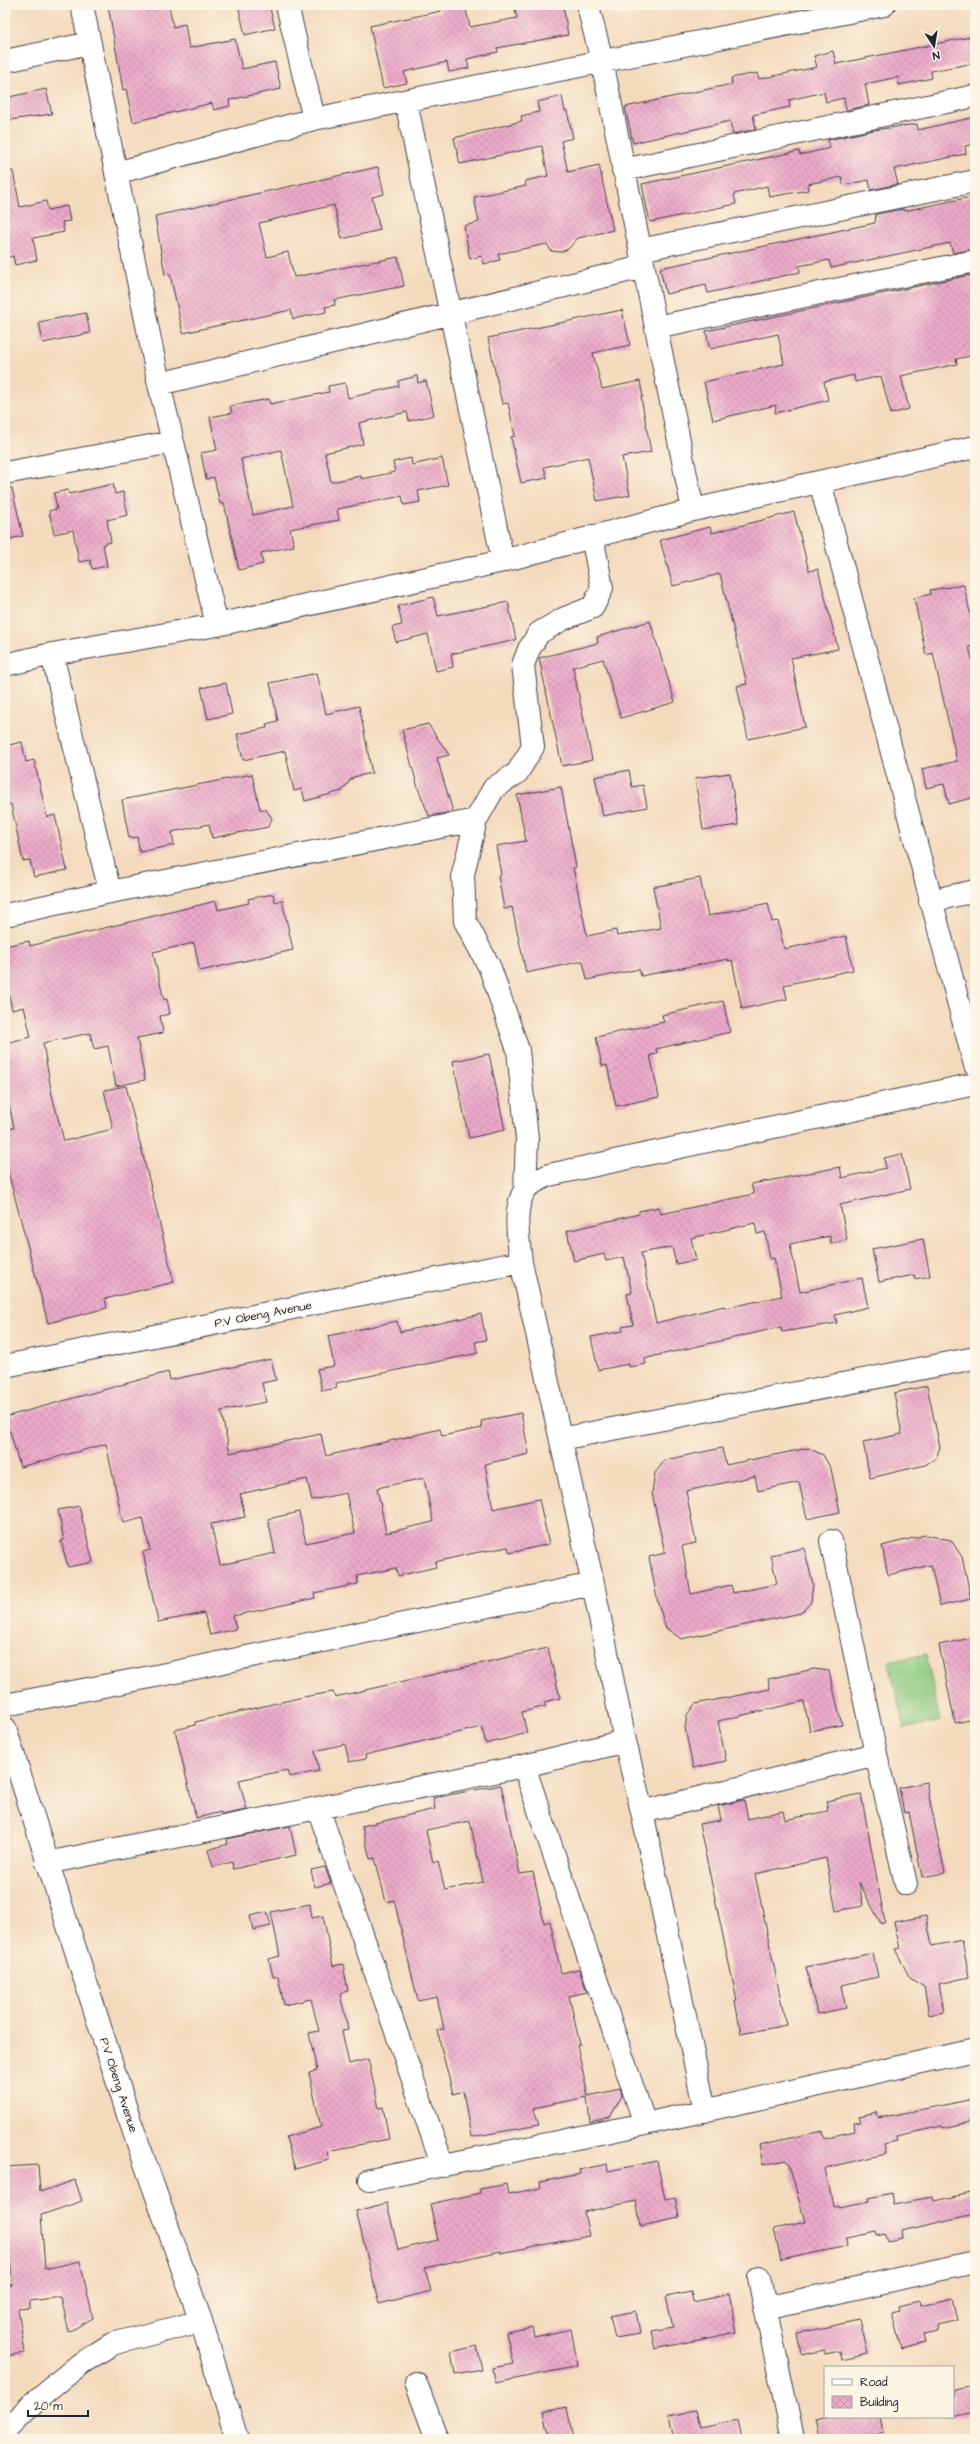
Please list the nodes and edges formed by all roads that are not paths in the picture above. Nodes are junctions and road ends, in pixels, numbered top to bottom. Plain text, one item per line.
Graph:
1 (82, 5) edge
2 (287, 5) edge
3 (884, 5) edge
4 (589, 10) dead end
5 (90, 43) junction
6 (5, 61) edge
7 (602, 61) junction
8 (975, 96) edge
9 (406, 102) junction
10 (314, 119) junction
11 (623, 170) junction
12 (116, 173) junction
13 (975, 180) edge
14 (642, 259) junction
15 (975, 261) edge
16 (451, 314) junction
17 (656, 327) junction
18 (159, 384) junction
19 (172, 442) junction
20 (975, 447) edge
21 (6, 470) edge
22 (820, 482) junction
23 (693, 510) junction
24 (592, 536) junction
25 (503, 561) junction
26 (217, 625) junction
27 (52, 654) junction
28 (5, 665) edge
29 (476, 820) junction
30 (975, 891) edge
31 (110, 892) junction
32 (930, 901) junction
33 (5, 915) edge
34 (975, 1065) edge
35 (975, 1084) edge
36 (525, 1190) junction
37 (521, 1262) junction
38 (975, 1358) edge
39 (5, 1366) edge
40 (561, 1439) junction
41 (831, 1541) dead end
42 (593, 1584) junction
43 (5, 1705) edge
44 (5, 1728) edge
45 (625, 1741) junction
46 (876, 1754) junction
47 (524, 1766) junction
48 (318, 1808) junction
49 (642, 1812) junction
50 (47, 1863) junction
51 (906, 1884) dead end
52 (975, 2050) edge
53 (705, 2111) junction
54 (645, 2124) junction
55 (443, 2166) junction
56 (370, 2180) dead end
57 (975, 2262) edge
58 (758, 2278) dead end
59 (765, 2308) junction
60 (201, 2321) junction
61 (416, 2383) dead end
62 (5, 2431) edge
63 (237, 2439) edge
64 (436, 2439) edge
65 (793, 2439) edge

1 - 5 street
2 - 10 street
3 - 7 street
4 - 7 street
5 - 6 street
5 - 12 street
7 - 9 street
7 - 11 street
8 - 11 street
9 - 10 street
9 - 16 street
10 - 12 street
11 - 14 street
12 - 18 street
13 - 14 street
14 - 16 street
14 - 17 street
15 - 17 street
16 - 18 street
16 - 25 street
17 - 23 street
18 - 19 street
19 - 21 street
19 - 26 street
20 - 22 street
22 - 23 street
22 - 32 street
23 - 24 street
24 - 25 street
24 - 29 street
25 - 26 street
26 - 27 street
27 - 28 street
27 - 31 street
29 - 31 street
29 - 36 street
30 - 32 street
31 - 33 street
32 - 34 street
35 - 36 street
36 - 37 street
37 - 39 street, P.V Obeng Avenue
37 - 40 street
38 - 40 street
40 - 42 street
41 - 46 street
42 - 43 street
42 - 45 street
44 - 50 street, P.V Obeng Avenue
45 - 47 street
45 - 49 street
46 - 49 street
46 - 51 street
47 - 48 street
47 - 54 street
48 - 50 street
48 - 55 street
49 - 53 street
50 - 60 street, P.V Obeng Avenue
52 - 53 street
53 - 54 street
54 - 55 street
55 - 56 street
57 - 59 street
58 - 59 street
59 - 65 street
60 - 62 street
60 - 63 street, P.V Obeng Avenue
61 - 64 street

